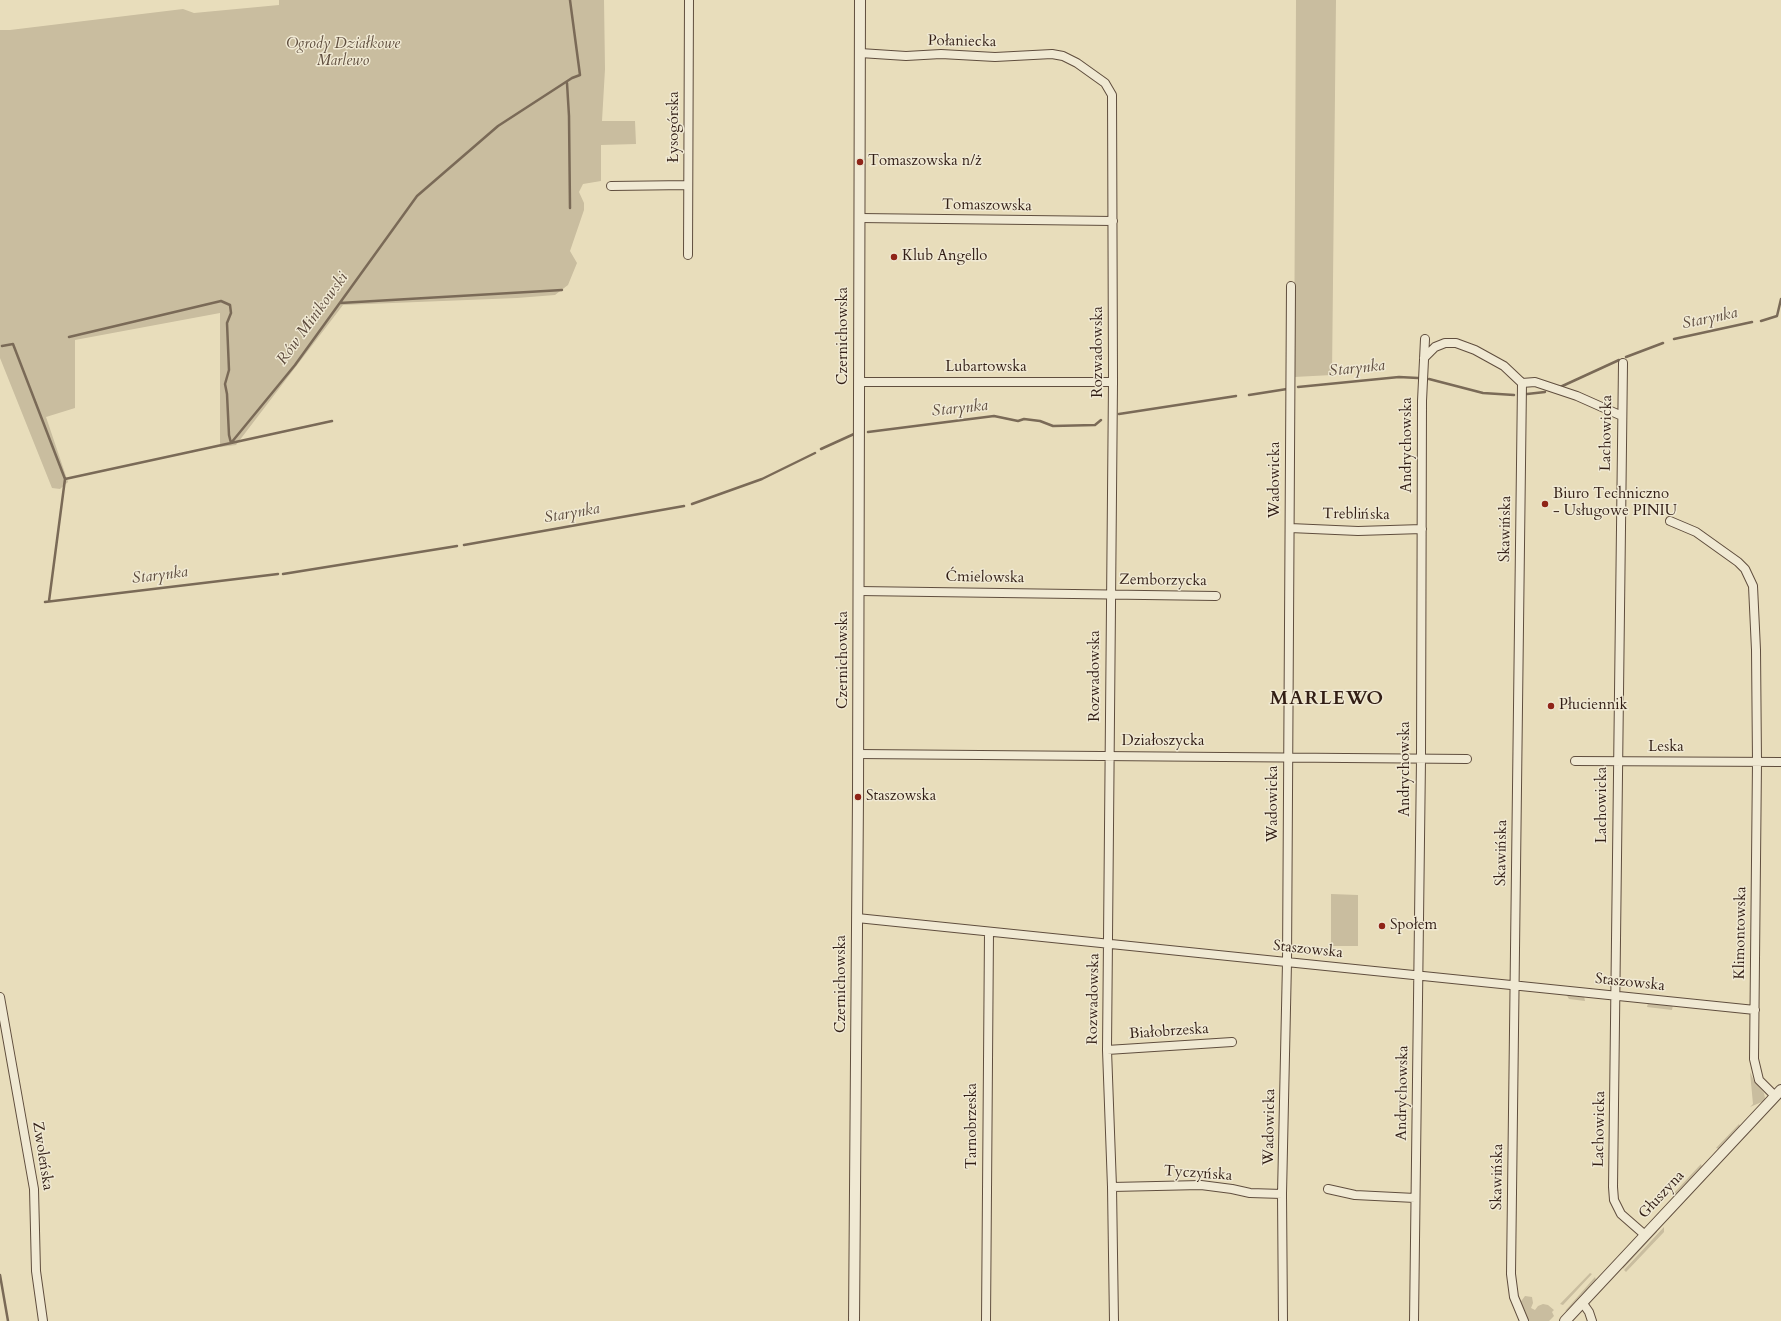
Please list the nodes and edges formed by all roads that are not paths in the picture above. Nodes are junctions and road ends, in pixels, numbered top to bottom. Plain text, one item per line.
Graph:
1 (689, 0) edge
2 (860, 0) edge
3 (860, 53) junction
4 (1063, 56) joint
5 (688, 185) junction
6 (611, 186) dead end
7 (860, 218) junction
8 (1113, 221) junction
9 (688, 255) dead end
10 (1291, 286) dead end
11 (1425, 339) dead end
12 (1424, 358) junction
13 (1622, 363) dead end
14 (859, 382) junction
15 (1113, 382) junction
16 (1522, 383) junction
17 (1622, 416) junction
18 (1670, 521) dead end
19 (1290, 528) junction
20 (1422, 529) junction
21 (859, 591) junction
22 (1110, 594) junction
23 (1216, 596) dead end
24 (858, 754) junction
25 (1110, 756) junction
26 (1288, 756) junction
27 (1467, 758) dead end
28 (1420, 759) junction
29 (1574, 761) dead end
30 (1617, 761) junction
31 (1757, 762) junction
32 (1781, 762) edge
33 (858, 918) junction
34 (989, 932) junction
35 (1109, 944) junction
36 (1287, 962) junction
37 (1418, 976) junction
38 (1515, 986) junction
39 (1615, 996) junction
40 (0, 997) edge
41 (1755, 1010) junction
42 (1232, 1042) dead end
43 (1107, 1050) junction
44 (1778, 1093) edge
45 (1112, 1187) junction
46 (1328, 1189) dead end
47 (1282, 1194) junction
48 (1415, 1198) junction
49 (1645, 1235) junction
50 (1582, 1302) junction
51 (43, 1321) edge
52 (854, 1321) edge
53 (986, 1321) edge
54 (1114, 1321) edge
55 (1282, 1321) edge
56 (1414, 1321) edge
57 (1524, 1321) edge
58 (1565, 1321) edge
59 (1592, 1321) edge

1 - 5 street, Łysogórska
2 - 3 street, Czernichowska
3 - 4 street, Połaniecka
3 - 7 street, Czernichowska
4 - 8 street, Rozwadowska
5 - 6 street
5 - 9 street, Łysogórska
7 - 8 street, Tomaszowska
7 - 14 street, Czernichowska
8 - 15 street, Rozwadowska
10 - 19 street, Wadowicka
11 - 12 street, Andrychowska
12 - 16 street
12 - 20 street, Andrychowska
13 - 17 street, Lachowicka
14 - 15 street, Lubartowska
14 - 21 street, Czernichowska
15 - 22 street, Rozwadowska
16 - 17 street
16 - 38 street, Skawińska
17 - 30 street, Lachowicka
18 - 31 street, Klimontowska
19 - 20 street, Treblińska
19 - 26 street, Wadowicka
20 - 28 street, Andrychowska
21 - 22 street, Ćmielowska
21 - 24 street, Czernichowska
22 - 23 street, Zemborzycka
22 - 25 street, Rozwadowska
24 - 25 street, Działoszycka
24 - 33 street, Czernichowska
25 - 26 street, Działoszycka
25 - 35 street, Rozwadowska
26 - 28 street, Działoszycka
26 - 36 street, Wadowicka
27 - 28 street, Działoszycka
28 - 37 street, Andrychowska
29 - 30 street, Leska
30 - 31 street, Leska
30 - 39 street, Lachowicka
31 - 32 street
31 - 41 street, Klimontowska
33 - 34 street, Staszowska
33 - 52 street, Czernichowska
34 - 35 street, Staszowska
34 - 53 street, Tarnobrzeska
35 - 36 street, Staszowska
35 - 43 street, Rozwadowska
36 - 37 street, Staszowska
36 - 47 street, Wadowicka
37 - 38 street, Staszowska
37 - 48 street, Andrychowska
38 - 39 street, Staszowska
38 - 57 street, Skawińska
39 - 41 street, Staszowska
39 - 49 street, Lachowicka
40 - 51 street, Zwoleńska
41 - 44 street, Klimontowska
42 - 43 street, Białobrzeska
43 - 45 street, Rozwadowska
44 - 49 street, Głuszyna
45 - 47 street, Tyczyńska
45 - 54 street, Rozwadowska
46 - 48 street
47 - 55 street, Wadowicka
48 - 56 street, Andrychowska
49 - 50 street, Głuszyna
50 - 58 street, Głuszyna
50 - 59 street

